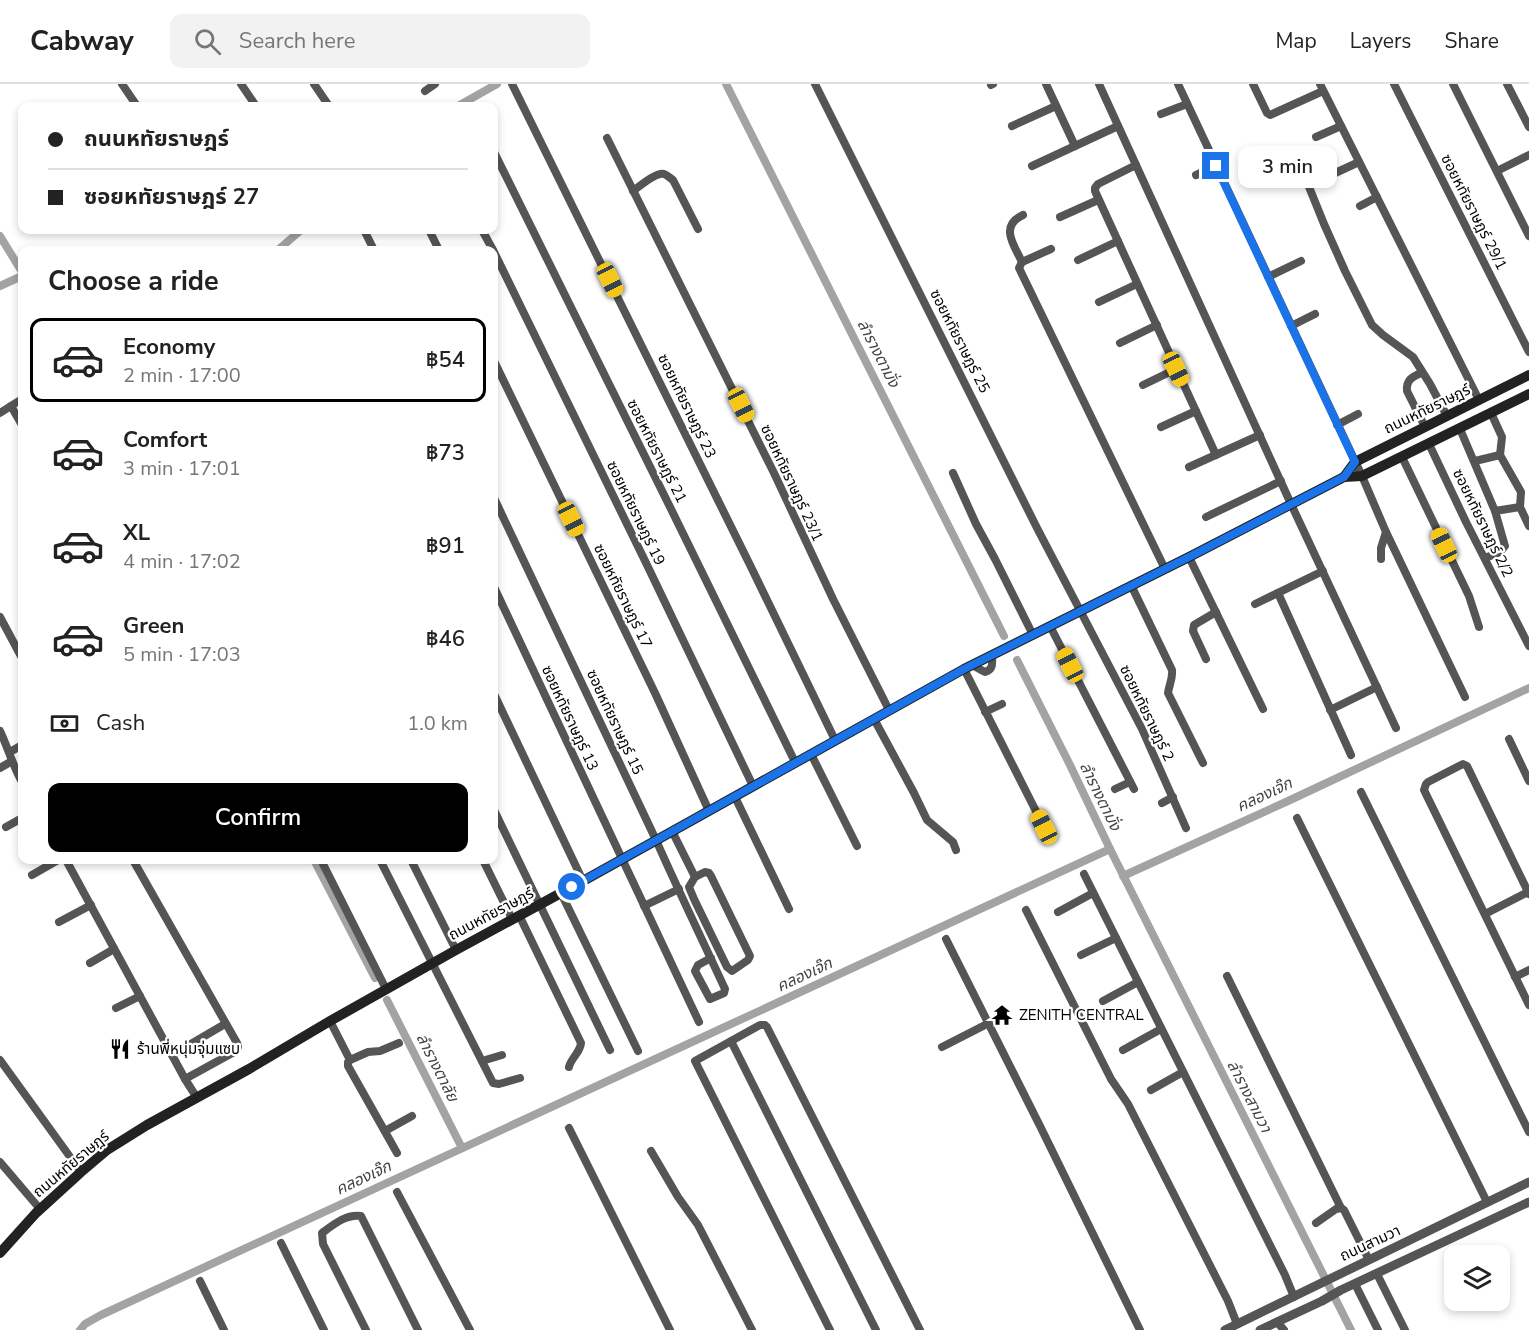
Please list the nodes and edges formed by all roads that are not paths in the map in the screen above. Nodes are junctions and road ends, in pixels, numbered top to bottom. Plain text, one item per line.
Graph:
1 (122, 84) edge
2 (241, 84) edge
3 (315, 84) edge
4 (435, 84) edge
5 (512, 84) edge
6 (815, 84) edge
7 (1046, 84) edge
8 (1099, 84) edge
9 (1178, 84) edge
10 (1253, 84) edge
11 (1394, 84) edge
12 (1453, 84) edge
13 (1507, 84) edge
14 (1322, 87) edge
15 (426, 91) dead end
16 (134, 102) edge
17 (253, 102) edge
18 (326, 102) edge
19 (1187, 104) junction
20 (1056, 106) junction
21 (1161, 114) dead end
22 (1012, 126) dead end
23 (1118, 126) junction
24 (1341, 126) junction
25 (1529, 127) edge
26 (1316, 137) dead end
27 (607, 138) dead end
28 (1075, 146) junction
29 (1529, 155) edge
30 (498, 160) edge
31 (1359, 162) junction
32 (1136, 165) junction
33 (1032, 166) dead end
34 (1216, 166) junction
35 (1497, 171) junction
36 (1196, 174) dead end
37 (1333, 174) dead end
38 (1305, 177) dead end
39 (633, 191) junction
40 (1377, 197) junction
41 (1098, 200) junction
42 (1360, 206) dead end
43 (1023, 215) dead end
44 (1060, 218) dead end
45 (698, 229) dead end
46 (1529, 236) edge
47 (1118, 240) junction
48 (1051, 249) dead end
49 (1077, 260) dead end
50 (498, 261) edge
51 (1301, 261) dead end
52 (1022, 262) junction
53 (1268, 277) junction
54 (1137, 284) junction
55 (1099, 302) dead end
56 (1315, 314) dead end
57 (1157, 325) junction
58 (1291, 326) junction
59 (1120, 343) dead end
60 (1529, 352) edge
61 (498, 369) edge
62 (1176, 369) junction
63 (1421, 373) junction
64 (1529, 375) edge
65 (1143, 385) dead end
66 (1529, 394) edge
67 (1479, 400) junction
68 (18, 402) edge
69 (11, 406) junction
70 (1196, 411) junction
71 (0, 413) edge
72 (1491, 413) junction
73 (1358, 414) dead end
74 (1447, 416) junction
75 (18, 418) edge
76 (1337, 425) junction
77 (1161, 427) dead end
78 (1425, 427) junction
79 (1460, 429) junction
80 (1260, 435) junction
81 (1429, 444) junction
82 (1216, 455) junction
83 (1500, 455) junction
84 (1402, 458) junction
85 (1355, 462) junction
86 (1475, 462) junction
87 (1189, 467) dead end
88 (953, 473) dead end
89 (1362, 476) junction
90 (1344, 477) junction
91 (1281, 481) junction
92 (1291, 504) junction
93 (498, 506) edge
94 (1520, 507) junction
95 (1495, 511) junction
96 (1206, 517) dead end
97 (1529, 526) edge
98 (1386, 532) junction
99 (1189, 557) junction
100 (1485, 558) junction
101 (1381, 559) dead end
102 (1164, 569) junction
103 (1323, 571) junction
104 (1131, 585) junction
105 (1278, 593) junction
106 (498, 596) edge
107 (1255, 604) dead end
108 (1080, 611) junction
109 (1216, 612) junction
110 (0, 617) edge
111 (1050, 626) junction
112 (1479, 627) dead end
113 (1034, 634) junction
114 (1529, 646) edge
115 (18, 651) edge
116 (1206, 659) dead end
117 (968, 667) junction
118 (1377, 687) junction
119 (1465, 697) dead end
120 (498, 702) edge
121 (1002, 704) dead end
122 (1263, 709) dead end
123 (889, 710) junction
124 (1330, 710) junction
125 (985, 712) junction
126 (874, 719) junction
127 (1396, 728) dead end
128 (0, 731) edge
129 (1509, 739) dead end
130 (835, 740) junction
131 (18, 747) edge
132 (10, 752) junction
133 (811, 754) junction
134 (1351, 755) dead end
135 (12, 762) junction
136 (795, 762) junction
137 (1203, 763) dead end
138 (0, 768) edge
139 (18, 774) edge
140 (1529, 781) edge
141 (753, 786) junction
142 (1115, 789) dead end
143 (1361, 792) dead end
144 (735, 797) junction
145 (1173, 797) junction
146 (1162, 803) dead end
147 (709, 811) junction
148 (498, 818) edge
149 (1297, 818) dead end
150 (18, 820) edge
151 (6, 827) dead end
152 (1044, 827) dead end
153 (1186, 828) dead end
154 (672, 831) junction
155 (656, 840) junction
156 (857, 846) dead end
157 (956, 850) dead end
158 (622, 860) junction
159 (51, 864) edge
160 (68, 864) edge
161 (135, 864) edge
162 (323, 864) edge
163 (382, 864) edge
164 (413, 864) edge
165 (485, 864) edge
166 (1084, 874) dead end
167 (32, 875) dead end
168 (695, 877) junction
169 (583, 881) junction
170 (679, 890) junction
171 (561, 893) junction
172 (1093, 893) junction
173 (1528, 893) edge
174 (91, 905) junction
175 (539, 905) junction
176 (644, 906) junction
177 (789, 909) dead end
178 (1026, 910) dead end
179 (1058, 912) dead end
180 (1485, 914) junction
181 (516, 917) junction
182 (59, 922) dead end
183 (1116, 938) junction
184 (946, 939) dead end
185 (114, 949) junction
186 (456, 950) junction
187 (1081, 955) dead end
188 (711, 958) junction
189 (90, 963) dead end
190 (433, 963) junction
191 (1529, 970) edge
192 (1227, 975) dead end
193 (1515, 977) junction
194 (1138, 982) junction
195 (386, 989) junction
196 (140, 996) junction
197 (1103, 1001) dead end
198 (1529, 1005) edge
199 (116, 1008) dead end
200 (330, 1021) junction
201 (699, 1022) dead end
202 (989, 1023) junction
203 (225, 1024) junction
204 (1161, 1029) junction
205 (731, 1041) junction
206 (399, 1043) dead end
207 (942, 1047) dead end
208 (610, 1050) dead end
209 (1123, 1050) dead end
210 (638, 1051) dead end
211 (172, 1055) junction
212 (502, 1055) dead end
213 (0, 1060) edge
214 (350, 1060) junction
215 (482, 1060) junction
216 (570, 1067) dead end
217 (1183, 1071) junction
218 (520, 1078) dead end
219 (185, 1079) junction
220 (1151, 1090) dead end
221 (197, 1098) junction
222 (412, 1116) dead end
223 (570, 1128) dead end
224 (385, 1131) junction
225 (1529, 1132) edge
226 (651, 1150) dead end
227 (397, 1153) dead end
228 (0, 1162) edge
229 (81, 1172) junction
230 (1529, 1182) edge
231 (397, 1192) dead end
232 (1487, 1202) junction
233 (1529, 1204) edge
234 (1341, 1208) junction
235 (40, 1209) junction
236 (1316, 1223) dead end
237 (1446, 1224) junction
238 (1452, 1238) junction
239 (281, 1243) dead end
240 (0, 1253) edge
241 (1370, 1260) junction
242 (1377, 1274) junction
243 (200, 1281) dead end
244 (1355, 1284) junction
245 (1294, 1297) junction
246 (1277, 1322) junction
247 (1237, 1324) junction
248 (1266, 1329) edge
249 (224, 1330) edge
250 (324, 1330) edge
251 (366, 1330) edge
252 (418, 1330) edge
253 (470, 1330) edge
254 (670, 1330) edge
255 (752, 1330) edge
256 (830, 1330) edge
257 (876, 1330) edge
258 (920, 1330) edge
259 (1140, 1330) edge
260 (1225, 1330) edge
261 (1284, 1330) edge
262 (1378, 1330) edge
263 (1405, 1330) edge

1 - 16 street
2 - 17 street
3 - 18 street
4 - 15 street
5 - 130 street, ซอยหทัยราษฎร์ 23
6 - 108 street, ซอยหทัยราษฎร์ 25
7 - 20 street
8 - 23 street
9 - 19 street
10 - 14 street
11 - 60 street, ซอยหทัยราษฎร์ 29/1
12 - 35 street
13 - 25 street
14 - 24 street
19 - 21 street
19 - 34 street
20 - 22 street
20 - 28 street
23 - 28 street
23 - 32 street
24 - 26 street
24 - 31 street
27 - 39 street, ซอยหทัยราษฎร์ 23/1
28 - 33 street
29 - 35 street
30 - 136 street, ซอยหทัยราษฎร์ 21
31 - 37 street
31 - 40 street
32 - 41 street
32 - 80 street
34 - 36 street
34 - 53 street
35 - 46 street
38 - 63 street
39 - 45 street
39 - 123 street, ซอยหทัยราษฎร์ 23/1
40 - 42 street
40 - 67 street
41 - 44 street
41 - 47 street
43 - 52 street
47 - 49 street
47 - 54 street
48 - 52 street
50 - 141 street, ซอยหทัยราษฎร์ 19
51 - 53 street
52 - 102 street
53 - 58 street
54 - 55 street
54 - 57 street
56 - 58 street
57 - 59 street
57 - 62 street
58 - 76 street
61 - 147 street, ซอยหทัยราษฎร์ 17
62 - 65 street
62 - 70 street
63 - 74 street
63 - 78 street
64 - 67 main road, ถนนหทัยราษฎร์
66 - 72 main road, ถนนหทัยราษฎร์
67 - 74 main road, ถนนหทัยราษฎร์
68 - 69 street
69 - 71 street
69 - 75 street
70 - 77 street
70 - 82 street
72 - 79 main road, ถนนหทัยราษฎร์
72 - 83 street
73 - 76 street
74 - 78 main road, ถนนหทัยราษฎร์
76 - 85 street
78 - 85 main road, ถนนหทัยราษฎร์
79 - 81 main road, ถนนหทัยราษฎร์
79 - 86 street
80 - 82 street
80 - 91 street
81 - 84 main road, ถนนหทัยราษฎร์
81 - 100 street, ซอยหทัยราษฎร์ 2/2
82 - 87 street
83 - 86 street
83 - 94 street
84 - 89 main road, ถนนหทัยราษฎร์
84 - 112 street
85 - 89 street
85 - 90 main road, ถนนหทัยราษฎร์
86 - 95 street
88 - 113 street
89 - 90 main road, ถนนหทัยราษฎร์
89 - 98 street
90 - 92 main road, ถนนหทัยราษฎร์
91 - 92 street
91 - 96 street
92 - 99 main road, ถนนหทัยราษฎร์
92 - 103 street
93 - 155 street, ซอยหทัยราษฎร์ 15
94 - 95 street
94 - 97 street
95 - 100 street
98 - 101 street
98 - 119 street
99 - 102 main road, ถนนหทัยราษฎร์
99 - 109 street
100 - 114 street, ซอยหทัยราษฎร์ 2/2
102 - 104 main road, ถนนหทัยราษฎร์
103 - 105 street
103 - 118 street
104 - 108 main road, ถนนหทัยราษฎร์
104 - 137 street
105 - 107 street
105 - 124 street
106 - 158 street, ซอยหทัยราษฎร์ 13
108 - 111 main road, ถนนหทัยราษฎร์
108 - 145 street, ซอยหทัยราษฎร์ 2
109 - 116 street
109 - 122 street
110 - 115 street
111 - 113 main road, ถนนหทัยราษฎร์
111 - 142 street
113 - 117 main road, ถนนหทัยราษฎร์
117 - 123 main road, ถนนหทัยราษฎร์
117 - 125 street
118 - 124 street
118 - 127 street
120 - 169 street
121 - 125 street
123 - 126 main road, ถนนหทัยราษฎร์
124 - 134 street
125 - 152 street
126 - 130 main road, ถนนหทัยราษฎร์
126 - 157 street
128 - 132 street
129 - 140 street
130 - 133 main road, ถนนหทัยราษฎร์
131 - 132 street
132 - 135 street
133 - 136 main road, ถนนหทัยราษฎร์
133 - 156 street
135 - 138 street
135 - 139 street
136 - 141 main road, ถนนหทัยราษฎร์
141 - 144 main road, ถนนหทัยราษฎร์
143 - 225 street
144 - 147 main road, ถนนหทัยราษฎร์
144 - 177 street
145 - 146 street
145 - 153 street, ซอยหทัยราษฎร์ 2
147 - 154 main road, ถนนหทัยราษฎร์
148 - 175 street
149 - 232 street
150 - 151 street
154 - 155 main road, ถนนหทัยราษฎร์
154 - 168 street
155 - 158 main road, ถนนหทัยราษฎร์
155 - 170 street, ซอยหทัยราษฎร์ 15
158 - 169 main road, ถนนหทัยราษฎร์
158 - 176 street, ซอยหทัยราษฎร์ 13
159 - 167 street
160 - 174 street
161 - 203 street
162 - 195 street
163 - 190 street
164 - 186 street
165 - 181 street
166 - 172 street
168 - 168 street
169 - 171 main road, ถนนหทัยราษฎร์
170 - 176 street
170 - 188 street, ซอยหทัยราษฎร์ 15
171 - 175 main road, ถนนหทัยราษฎร์
171 - 210 street
172 - 179 street
172 - 183 street
173 - 180 street
173 - 180 street
174 - 182 street
174 - 185 street
175 - 181 main road, ถนนหทัยราษฎร์
175 - 208 street
176 - 201 street, ซอยหทัยราษฎร์ 13
178 - 247 street
180 - 193 street
181 - 186 main road, ถนนหทัยราษฎร์
181 - 216 street
183 - 187 street
183 - 194 street
184 - 202 street
185 - 189 street
185 - 196 street
186 - 190 main road, ถนนหทัยราษฎร์
188 - 188 street, ซอยหทัยราษฎร์ 15
190 - 195 main road, ถนนหทัยราษฎร์
190 - 215 street
191 - 193 street
192 - 234 street
193 - 198 street
194 - 197 street
194 - 204 street
195 - 200 main road, ถนนหทัยราษฎร์
196 - 199 street
196 - 211 street
200 - 214 street
200 - 221 main road, ถนนหทัยราษฎร์
202 - 207 street
202 - 259 street
203 - 211 street
203 - 219 street
204 - 209 street
204 - 217 street
205 - 256 street
205 - 257 street
205 - 258 street
206 - 214 street
211 - 219 street
212 - 215 street
213 - 229 street
214 - 224 street
215 - 218 street
217 - 220 street
217 - 245 street
219 - 221 street
221 - 229 main road, ถนนหทัยราษฎร์
222 - 224 street
223 - 254 street
224 - 227 street
226 - 255 street
228 - 235 street
229 - 235 main road, ถนนหทัยราษฎร์
230 - 232 street, ถนนสามวา
231 - 253 street
232 - 237 street, ถนนสามวา
233 - 238 street, ถนนสามวา
234 - 236 street
234 - 241 street
235 - 240 main road, ถนนหทัยราษฎร์
237 - 238 street
237 - 241 street, ถนนสามวา
238 - 242 street, ถนนสามวา
239 - 250 street
241 - 245 street, ถนนสามวา
242 - 244 street, ถนนสามวา
242 - 263 street
243 - 249 street
244 - 246 street, ถนนสามวา
244 - 262 street
245 - 247 street, ถนนสามวา
246 - 248 street, ถนนสามวา
246 - 261 street
247 - 260 street, ถนนสามวา
251 - 252 street

